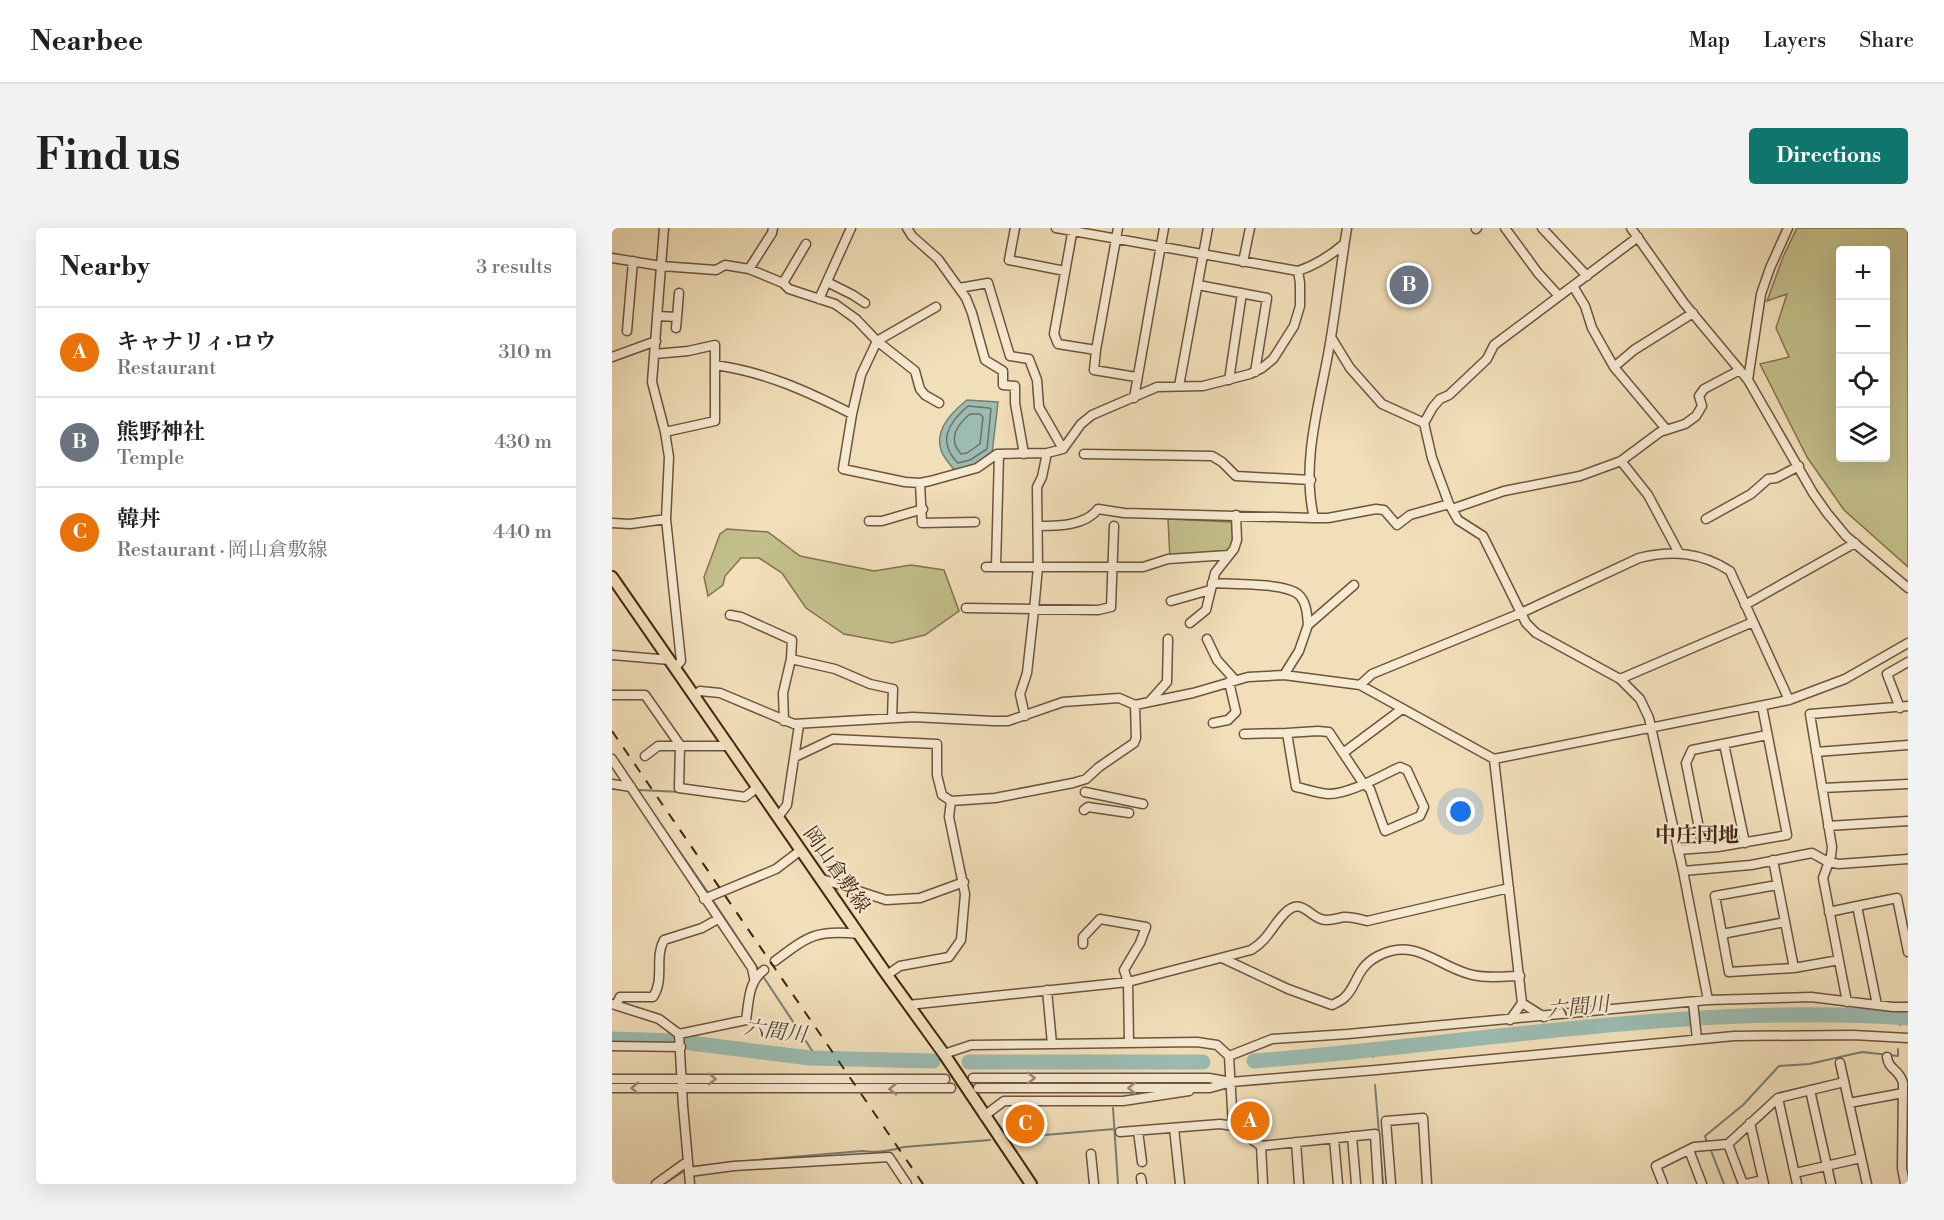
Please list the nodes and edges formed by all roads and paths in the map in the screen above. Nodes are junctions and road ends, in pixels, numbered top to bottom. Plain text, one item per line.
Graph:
1 (664, 228) edge
2 (773, 228) edge
3 (851, 228) edge
4 (907, 228) edge
5 (1015, 228) edge
6 (1056, 228) edge
7 (1118, 228) edge
8 (1164, 228) edge
9 (1208, 228) edge
10 (1250, 228) edge
11 (1347, 228) edge
12 (1505, 228) edge
13 (1542, 228) edge
14 (1631, 228) edge
15 (1788, 228) edge
16 (1073, 229) edge
17 (1638, 237) junction
18 (1116, 239) junction
19 (806, 244) dead end
20 (1344, 244) junction
21 (1160, 247) junction
22 (1203, 255) junction
23 (612, 258) edge
24 (633, 261) junction
25 (1243, 262) junction
26 (661, 266) junction
27 (749, 268) junction
28 (1065, 271) junction
29 (1298, 271) junction
30 (1587, 276) junction
31 (827, 282) junction
32 (783, 283) junction
33 (1198, 285) junction
34 (1573, 286) junction
35 (959, 288) junction
36 (679, 293) dead end
37 (1242, 293) junction
38 (1558, 295) junction
39 (819, 299) junction
40 (865, 303) dead end
41 (936, 307) dead end
42 (1693, 313) junction
43 (657, 316) junction
44 (677, 317) junction
45 (676, 328) dead end
46 (627, 331) dead end
47 (1331, 337) junction
48 (656, 341) junction
49 (877, 341) junction
50 (1096, 350) junction
51 (655, 354) junction
52 (612, 357) edge
53 (715, 365) junction
54 (1614, 366) junction
55 (1740, 370) junction
56 (1255, 372) junction
57 (1136, 377) junction
58 (1229, 380) junction
59 (1748, 380) junction
60 (1179, 387) junction
61 (1134, 398) junction
62 (939, 403) dead end
63 (852, 414) junction
64 (1424, 423) junction
65 (1666, 429) junction
66 (665, 432) junction
67 (1063, 449) junction
68 (1047, 453) junction
69 (999, 454) junction
70 (1024, 454) junction
71 (1084, 454) dead end
72 (1622, 460) junction
73 (1799, 466) junction
74 (1311, 480) junction
75 (920, 483) junction
76 (1450, 506) junction
77 (923, 509) junction
78 (1236, 515) junction
79 (1314, 518) junction
80 (666, 519) junction
81 (1706, 519) dead end
82 (869, 521) dead end
83 (975, 522) dead end
84 (612, 523) edge
85 (1038, 526) junction
86 (1114, 526) dead end
87 (1855, 543) junction
88 (1679, 553) junction
89 (1229, 555) junction
90 (986, 567) dead end
91 (996, 567) junction
92 (1038, 567) junction
93 (1113, 567) junction
94 (612, 577) edge
95 (1354, 585) dead end
96 (1211, 587) junction
97 (1908, 588) edge
98 (1171, 601) dead end
99 (1745, 604) junction
100 (966, 608) dead end
101 (1034, 610) junction
102 (1521, 613) junction
103 (730, 615) dead end
104 (1190, 622) dead end
105 (1754, 622) junction
106 (1308, 625) junction
107 (1168, 639) dead end
108 (1207, 639) dead end
109 (1908, 643) edge
110 (612, 655) edge
111 (790, 659) junction
112 (1908, 662) edge
113 (673, 664) junction
114 (1284, 675) junction
115 (1620, 679) junction
116 (1232, 681) junction
117 (1360, 685) junction
118 (612, 695) edge
119 (695, 695) junction
120 (1789, 700) junction
121 (1149, 701) junction
122 (1135, 705) junction
123 (1762, 706) junction
124 (1904, 707) edge
125 (1402, 709) junction
126 (1024, 716) junction
127 (892, 718) junction
128 (784, 721) junction
129 (1213, 723) dead end
130 (800, 724) junction
131 (1651, 728) junction
132 (1287, 733) junction
133 (1244, 734) dead end
134 (1767, 735) junction
135 (1724, 744) junction
136 (680, 745) junction
137 (1908, 745) edge
138 (730, 746) junction
139 (1816, 752) junction
140 (1343, 753) junction
141 (645, 756) dead end
142 (795, 757) junction
143 (612, 759) edge
144 (1494, 759) junction
145 (1086, 779) junction
146 (1363, 783) junction
147 (612, 784) edge
148 (1908, 784) edge
149 (758, 788) junction
150 (1822, 788) junction
151 (632, 789) junction
152 (1085, 792) junction
153 (951, 801) junction
154 (1143, 804) dead end
155 (1129, 813) dead end
156 (777, 816) junction
157 (1908, 821) edge
158 (1828, 826) junction
159 (1745, 843) junction
160 (1703, 848) junction
161 (801, 850) junction
162 (1678, 850) junction
163 (1908, 859) edge
164 (1773, 860) junction
165 (1828, 862) junction
166 (1683, 871) junction
167 (822, 879) junction
168 (964, 882) junction
169 (1777, 885) junction
170 (1509, 888) junction
171 (708, 897) junction
172 (1857, 906) junction
173 (1829, 912) junction
174 (718, 919) junction
175 (1785, 922) junction
176 (859, 934) junction
177 (1722, 934) junction
178 (1083, 944) dead end
179 (1908, 952) edge
180 (1222, 958) junction
181 (1839, 960) junction
182 (775, 961) dead end
183 (1794, 968) junction
184 (887, 975) junction
185 (1520, 976) junction
186 (1128, 982) junction
187 (1047, 990) junction
188 (1708, 1000) junction
189 (1846, 1002) junction
190 (1522, 1003) junction
191 (614, 1004) edge
192 (908, 1005) junction
193 (1877, 1005) junction
194 (1693, 1006) junction
195 (1908, 1007) edge
196 (1544, 1017) junction
197 (1510, 1020) junction
198 (1908, 1038) edge
199 (1697, 1039) junction
200 (680, 1041) junction
201 (1052, 1044) junction
202 (1129, 1044) junction
203 (612, 1046) edge
204 (944, 1054) junction
205 (1229, 1056) junction
206 (1887, 1057) dead end
207 (1840, 1063) dead end
208 (973, 1078) dead end
209 (612, 1079) edge
210 (945, 1079) dead end
211 (1231, 1082) junction
212 (682, 1083) junction
213 (1844, 1083) junction
214 (612, 1088) edge
215 (951, 1088) dead end
216 (978, 1088) dead end
217 (1210, 1088) junction
218 (1810, 1090) junction
219 (1903, 1093) junction
220 (1778, 1098) junction
221 (1849, 1103) junction
222 (984, 1116) junction
223 (1750, 1123) junction
224 (1233, 1126) junction
225 (1174, 1128) junction
226 (1138, 1131) junction
227 (1120, 1132) dead end
228 (1352, 1136) junction
229 (1334, 1139) junction
230 (1296, 1142) junction
231 (1728, 1144) junction
232 (1262, 1146) junction
233 (1689, 1150) junction
234 (1091, 1154) dead end
235 (1861, 1158) junction
236 (1142, 1162) dead end
237 (1827, 1166) junction
238 (688, 1168) junction
239 (1795, 1173) junction
240 (1763, 1182) edge
241 (656, 1184) edge
242 (690, 1184) edge
243 (907, 1184) edge
244 (1031, 1184) edge
245 (1094, 1184) edge
246 (1180, 1184) edge
247 (1263, 1184) edge
248 (1299, 1184) edge
249 (1338, 1184) edge
250 (1356, 1184) edge
251 (1378, 1184) edge
252 (1391, 1184) edge
253 (1427, 1184) edge
254 (1663, 1184) edge
255 (1702, 1184) edge
256 (1744, 1184) edge
257 (1797, 1184) edge
258 (1831, 1184) edge
259 (1867, 1184) edge
260 (1905, 1184) edge

1 - 26 street
2 - 27 street
3 - 31 street
4 - 35 street
5 - 28 street
6 - 16 street
7 - 18 street
8 - 21 street
9 - 22 street
10 - 25 street
11 - 20 street
12 - 38 street
13 - 30 street
14 - 17 street
15 - 59 street
16 - 18 street
16 - 28 street
17 - 30 street
17 - 42 street
18 - 21 street
18 - 50 street
19 - 32 street
20 - 29 street
20 - 47 street
21 - 22 street
21 - 57 street
22 - 25 street
22 - 33 street
23 - 24 street
24 - 26 street
24 - 46 street
25 - 29 street
26 - 27 street
26 - 43 street
27 - 32 street
28 - 50 street
29 - 56 street
30 - 34 street
31 - 39 street
31 - 40 street
32 - 39 street
33 - 37 street
33 - 60 street
34 - 38 street
34 - 54 street
35 - 67 street
35 - 70 street
36 - 44 street
37 - 56 street
37 - 58 street
38 - 64 street
39 - 49 street
41 - 49 street
42 - 54 street
42 - 55 street
43 - 44 street
43 - 48 street
44 - 45 street
47 - 64 street
47 - 74 street
48 - 51 street
48 - 52 street
49 - 62 street
49 - 63 street
50 - 57 street
51 - 53 street
51 - 66 street
53 - 63 street
53 - 66 street
54 - 65 street
55 - 59 street
55 - 65 street
56 - 58 street
57 - 61 street
58 - 60 street
59 - 73 street
60 - 61 street
61 - 67 street
63 - 75 street
64 - 76 street
65 - 72 street
66 - 80 street
67 - 68 street
68 - 70 street
68 - 85 street
69 - 70 street
69 - 75 street
69 - 91 street
71 - 74 street
72 - 76 street
72 - 88 street
73 - 81 street
73 - 87 street
74 - 79 street
75 - 77 street
76 - 79 street
76 - 102 street
77 - 82 street
77 - 83 street
78 - 79 street
78 - 85 street
78 - 89 street
80 - 84 street
80 - 113 street
85 - 92 street
86 - 93 street
87 - 97 street
87 - 99 street
88 - 99 street
88 - 102 street
89 - 93 street
89 - 96 street
90 - 91 street
91 - 92 street
92 - 93 street
92 - 101 street
93 - 101 street
94 - 113 main road, 岡山倉敷線
95 - 106 street
96 - 98 street
96 - 104 street
96 - 106 street
99 - 105 street
100 - 101 street
101 - 126 street
102 - 115 street
102 - 117 street
103 - 111 street
105 - 115 street
105 - 120 street
106 - 114 street
107 - 121 street
108 - 116 street
109 - 120 street
110 - 113 street
111 - 127 street
111 - 128 street
112 - 124 street
113 - 119 main road, 岡山倉敷線
114 - 116 street
114 - 117 street
115 - 131 street
116 - 121 street
116 - 129 street
117 - 125 street
118 - 136 street
119 - 128 street
119 - 138 main road, 岡山倉敷線
120 - 123 street
121 - 122 street
122 - 126 street
122 - 145 street
123 - 131 street
123 - 134 street
124 - 139 street
125 - 140 street
125 - 144 street
126 - 127 street
127 - 130 street
128 - 130 street
130 - 142 street
131 - 144 street
131 - 162 street
132 - 133 street
132 - 140 street
132 - 146 street
134 - 135 street
134 - 159 street
135 - 159 street
135 - 160 street
136 - 138 street
136 - 141 street
136 - 149 street
137 - 139 street
138 - 149 main road, 岡山倉敷線
139 - 150 street
140 - 146 street
142 - 153 street
142 - 156 street
143 - 151 street
144 - 170 street
145 - 152 street
145 - 153 street
146 - 146 street
147 - 151 street
148 - 150 street
149 - 156 main road, 岡山倉敷線
150 - 158 street
151 - 171 street
152 - 154 street
152 - 155 street
153 - 168 street
156 - 161 main road, 岡山倉敷線
157 - 158 street
158 - 165 street
159 - 160 street
160 - 162 street
161 - 167 main road, 岡山倉敷線
161 - 171 street
162 - 166 street
163 - 165 street
164 - 165 street
164 - 166 street
164 - 169 street
165 - 173 street
166 - 188 street
167 - 168 street
167 - 176 main road, 岡山倉敷線
168 - 184 street
169 - 175 street
169 - 177 street
170 - 180 street
170 - 185 street
171 - 174 street
172 - 173 street
172 - 179 street
172 - 193 street
173 - 181 street
174 - 191 street
174 - 200 street
175 - 177 street
175 - 183 street
176 - 182 street
176 - 184 main road, 岡山倉敷線
177 - 183 street
178 - 186 street
180 - 185 street
180 - 186 street
181 - 183 street
181 - 189 street
184 - 192 main road, 岡山倉敷線
185 - 190 street
186 - 187 street
186 - 202 street
187 - 192 street
187 - 201 street
188 - 189 street
188 - 194 street
189 - 193 street
190 - 196 street
190 - 197 street
191 - 200 street
192 - 204 main road, 岡山倉敷線
193 - 195 street
194 - 196 street
194 - 199 street
196 - 197 street
197 - 205 street
198 - 199 street
199 - 211 street
200 - 203 street
200 - 212 street
201 - 202 street
201 - 204 street
202 - 205 street
204 - 222 main road, 岡山倉敷線
205 - 211 street
206 - 219 street
207 - 213 street
208 -> 211 street
209 - 212 street
212 -> 210 street
211 - 217 street
211 - 224 street
212 -> 214 street
215 -> 212 street
212 - 238 street
213 - 218 street
213 - 221 street
217 -> 216 street
217 - 222 street
218 - 220 street
218 - 237 street
219 - 221 street
219 - 260 street
220 - 223 street
220 - 239 street
221 - 235 street
222 - 244 main road, 岡山倉敷線
223 - 231 street
223 - 240 street
224 - 225 street
224 - 232 street
225 - 226 street
225 - 246 street
226 - 227 street
226 - 236 street
228 - 229 street
228 - 250 street
228 - 251 street
229 - 230 street
229 - 249 street
230 - 232 street
230 - 248 street
231 - 233 street
231 - 256 street
232 - 247 street
233 - 254 street
233 - 255 street
234 - 245 street
235 - 237 street
235 - 259 street
237 - 239 street
237 - 258 street
238 - 241 street
238 - 242 street
238 - 243 street
239 - 257 street
240 - 256 street
252 - 253 street

